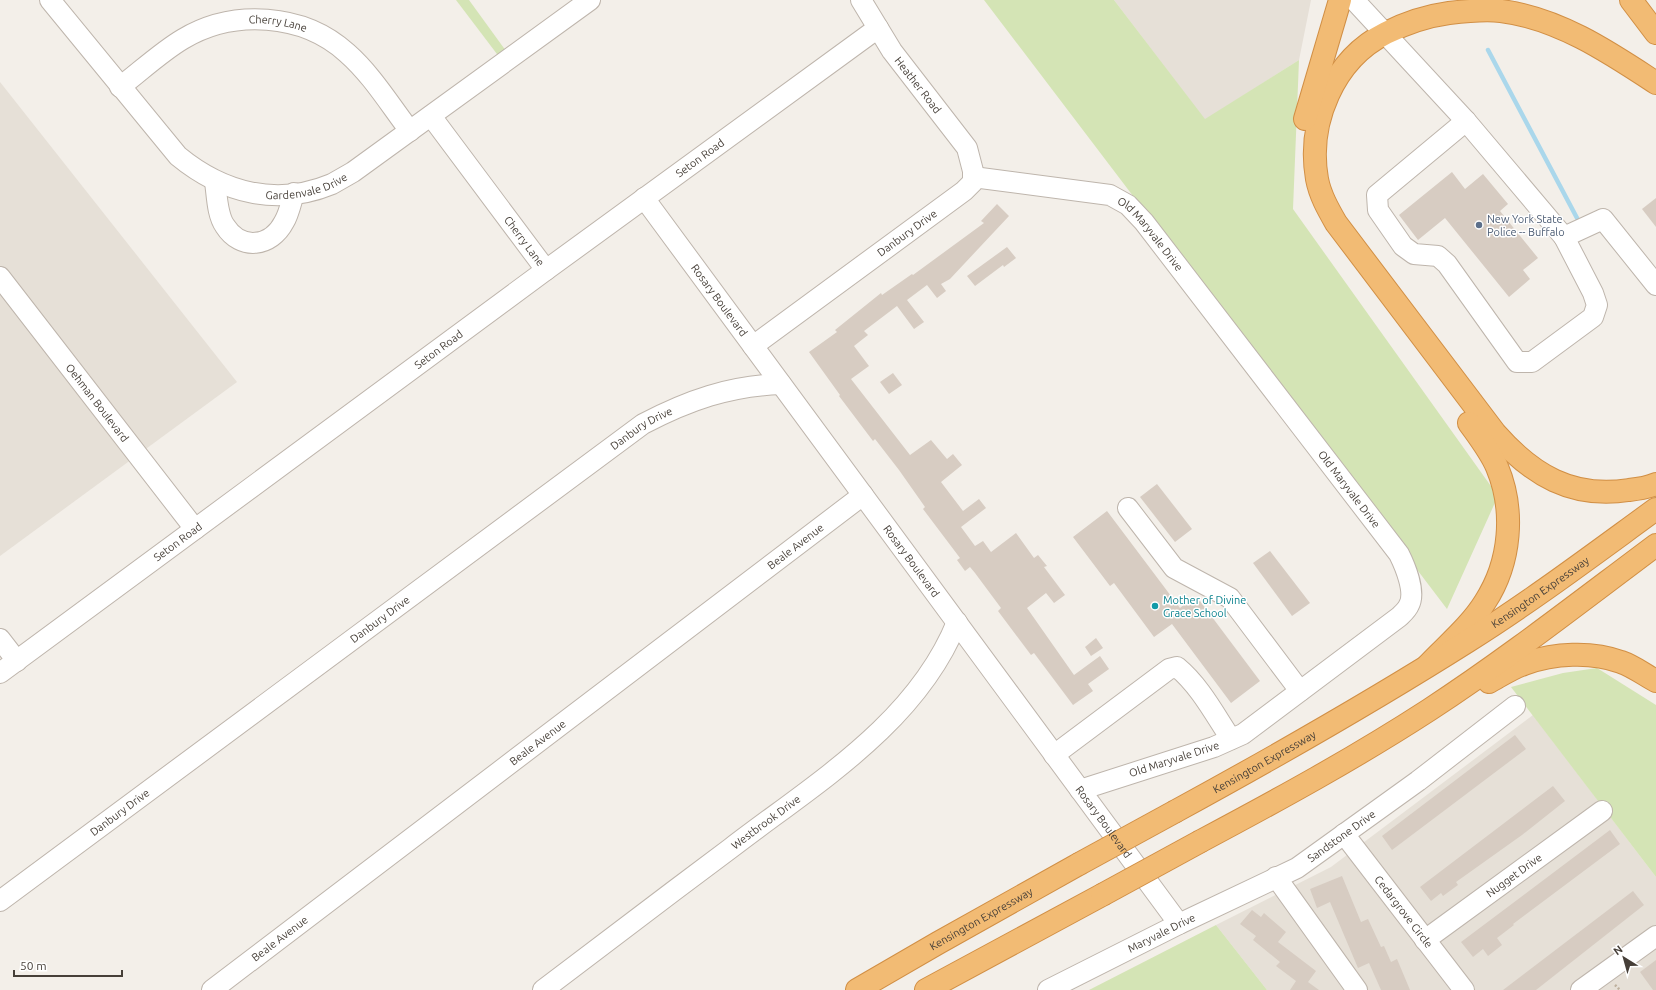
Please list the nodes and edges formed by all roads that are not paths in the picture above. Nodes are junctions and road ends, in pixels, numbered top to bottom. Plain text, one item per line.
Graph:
1 (50, 0) edge
2 (590, 0) edge
3 (861, 0) edge
4 (1340, 0) edge
5 (1354, 0) edge
6 (1631, 0) edge
7 (878, 28) junction
8 (1385, 33) junction
9 (1656, 33) edge
10 (1656, 83) edge
11 (120, 87) junction
12 (431, 116) junction
13 (1466, 121) junction
14 (410, 131) junction
15 (973, 174) junction
16 (215, 182) junction
17 (294, 193) junction
18 (644, 198) junction
19 (1564, 237) junction
20 (546, 270) junction
21 (0, 277) edge
22 (1656, 284) edge
23 (754, 346) junction
24 (781, 384) junction
25 (1656, 484) edge
26 (863, 495) junction
27 (1128, 508) dead end
28 (1656, 509) edge
29 (195, 529) junction
30 (1656, 545) edge
31 (957, 622) junction
32 (0, 639) edge
33 (17, 661) junction
34 (1428, 665) junction
35 (0, 673) edge
36 (1656, 681) edge
37 (1300, 691) junction
38 (1515, 706) dead end
39 (1430, 710) junction
40 (1231, 739) junction
41 (1054, 755) junction
42 (1080, 790) junction
43 (1602, 811) dead end
44 (1344, 834) junction
45 (1276, 877) junction
46 (0, 901) edge
47 (1179, 924) junction
48 (1656, 936) edge
49 (1425, 940) junction
50 (212, 990) edge
51 (542, 990) edge
52 (857, 990) edge
53 (926, 990) edge
54 (1048, 990) edge
55 (1357, 990) edge
56 (1464, 990) edge
57 (1581, 990) edge

1 - 11 street, Gardenvale Drive
2 - 12 street, Gardenvale Drive
3 - 7 street, Heather Road
4 - 34 highway
5 - 8 street
6 - 9 highway
7 - 15 street, Heather Road
7 - 18 street, Seton Road
8 - 10 highway
8 - 13 street
8 - 25 highway
11 - 14 street, Cherry Lane
11 - 16 street, Gardenvale Drive
12 - 14 street, Gardenvale Drive
12 - 20 street, Cherry Lane
13 - 19 street
13 - 19 street
14 - 17 street, Gardenvale Drive
15 - 23 street, Danbury Drive
15 - 37 street, Old Maryvale Drive
16 - 17 street, Gardenvale Drive
16 - 17 street
18 - 20 street, Seton Road
18 - 23 street, Rosary Boulevard
19 - 22 street
20 - 29 street, Seton Road
21 - 29 street, Oehman Boulevard
23 - 24 street, Rosary Boulevard
24 - 26 street, Rosary Boulevard
24 - 46 street, Danbury Drive
26 - 31 street, Rosary Boulevard
26 - 50 street, Beale Avenue
27 - 37 street
28 - 34 highway, Kensington Expressway
29 - 33 street, Seton Road
30 - 39 highway
31 - 41 street, Rosary Boulevard
31 - 51 street, Westbrook Drive
32 - 33 street
33 - 35 street, Seton Road
34 - 52 highway, Kensington Expressway, bridge
36 - 39 highway
37 - 40 street, Old Maryvale Drive
38 - 44 street, Sandstone Drive
39 - 53 highway, bridge
40 - 41 street
40 - 42 street, Old Maryvale Drive
41 - 42 street, Rosary Boulevard
42 - 47 street, Rosary Boulevard
43 - 49 street, Nugget Drive
44 - 45 street, Sandstone Drive
44 - 49 street, Cedargrove Circle
45 - 47 street, Maryvale Drive
45 - 55 street
47 - 54 street, Maryvale Drive
48 - 57 street
49 - 56 street, Cedargrove Circle

